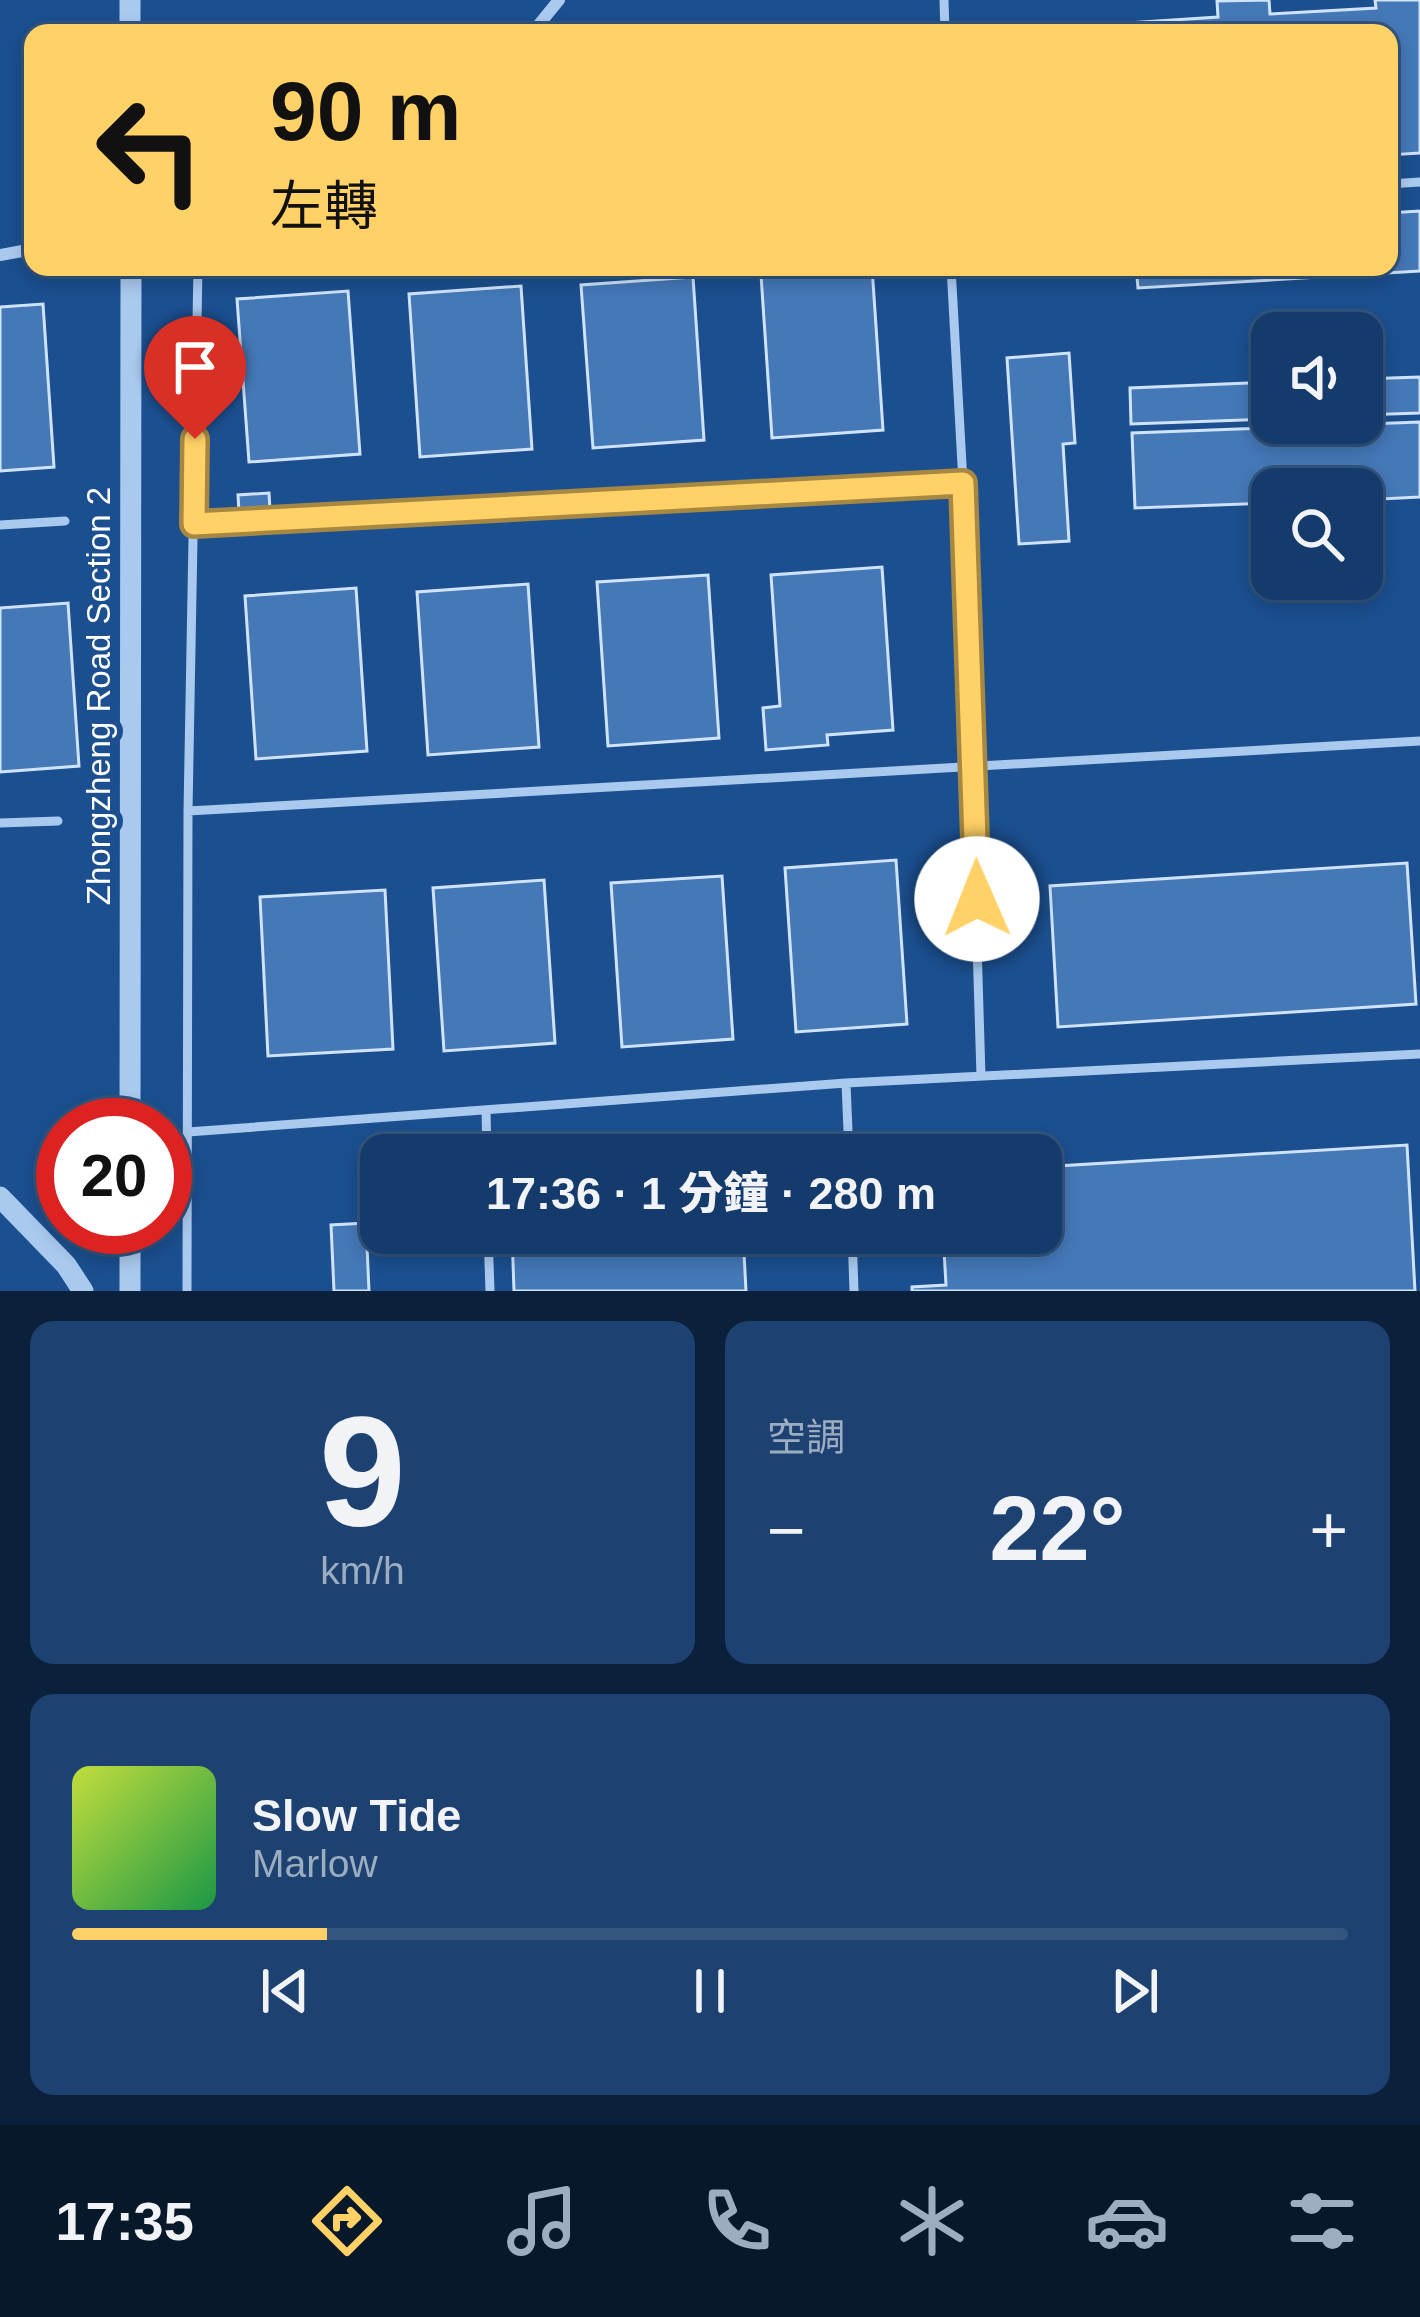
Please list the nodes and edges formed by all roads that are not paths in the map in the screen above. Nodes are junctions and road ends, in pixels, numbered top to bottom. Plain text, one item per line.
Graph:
1 (559, 0) edge
2 (539, 24) edge
3 (131, 276) edge
4 (198, 276) edge
5 (952, 276) edge
6 (963, 483) junction
7 (64, 521) dead end
8 (194, 524) junction
9 (0, 525) edge
10 (1420, 741) edge
11 (974, 767) junction
12 (188, 812) junction
13 (58, 820) dead end
14 (0, 823) edge
15 (1420, 1054) edge
16 (981, 1076) junction
17 (846, 1083) junction
18 (130, 1098) edge
19 (188, 1098) edge
20 (486, 1110) junction
21 (192, 1132) edge
22 (487, 1134) edge
23 (848, 1134) edge
24 (0, 1197) edge
25 (130, 1254) edge
26 (187, 1254) edge
27 (489, 1254) edge
28 (853, 1254) edge
29 (83, 1291) edge
30 (130, 1291) edge
31 (187, 1291) edge
32 (490, 1291) edge
33 (854, 1291) edge

1 - 2 street
3 - 18 street, Zhongzheng Road Section 2
4 - 8 lane
5 - 6 lane
6 - 8 lane
6 - 11 lane
7 - 9 lane
8 - 12 lane
10 - 11 lane
11 - 12 lane
11 - 16 lane
12 - 19 lane
13 - 14 lane
15 - 16 lane
16 - 17 lane
17 - 20 lane
17 - 23 lane
20 - 21 lane
20 - 22 lane
24 - 29 street
25 - 30 street
26 - 31 lane
27 - 32 lane
28 - 33 lane

